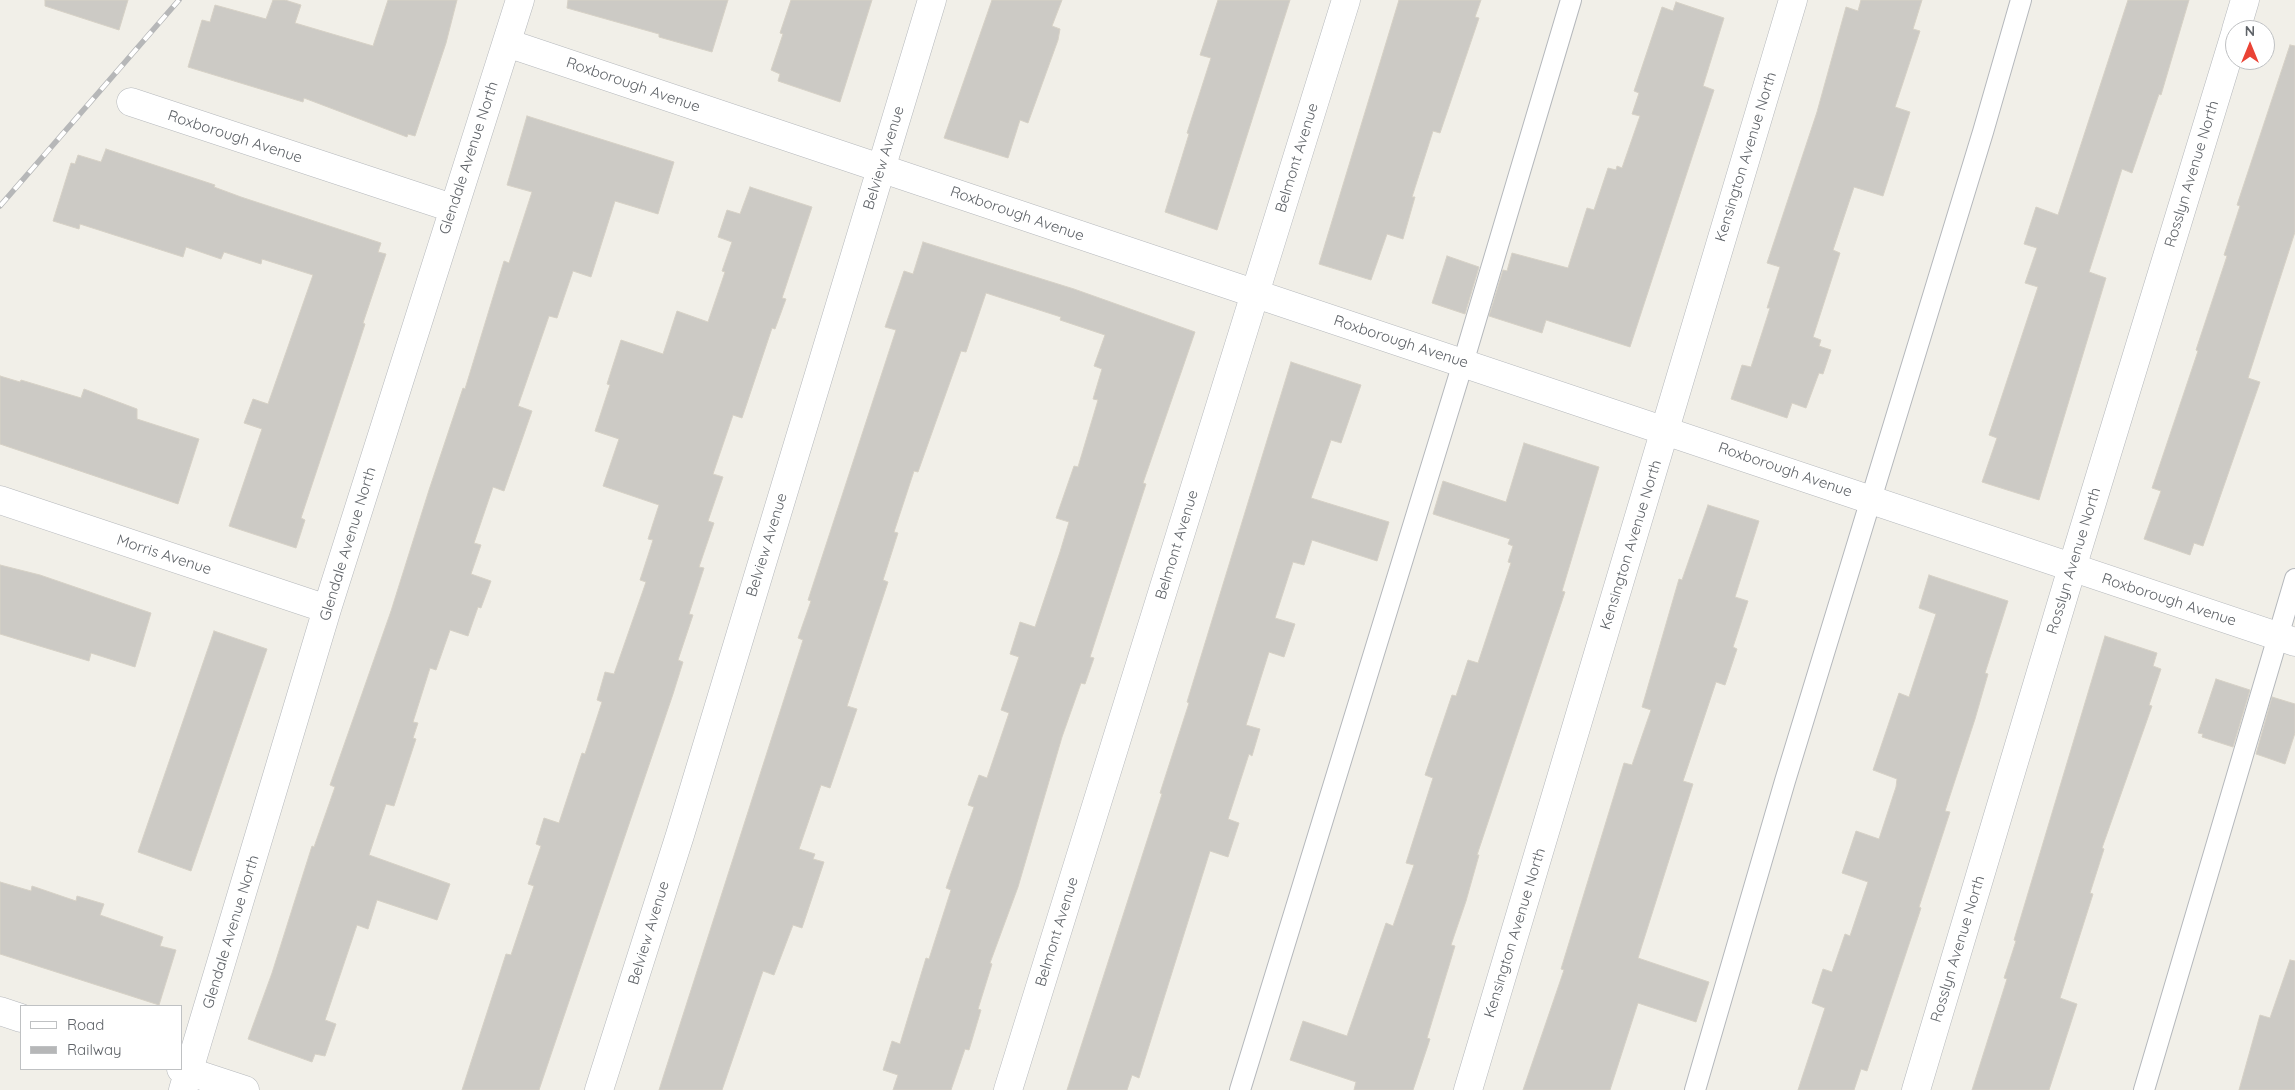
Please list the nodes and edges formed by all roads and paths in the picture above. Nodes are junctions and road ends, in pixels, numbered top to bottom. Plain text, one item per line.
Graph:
1 (520, 0) edge
2 (932, 0) edge
3 (1346, 0) edge
4 (1571, 0) edge
5 (1793, 0) edge
6 (2021, 0) edge
7 (2245, 0) edge
8 (2239, 20) edge
9 (507, 42) junction
10 (2225, 67) edge
11 (131, 102) dead end
12 (881, 168) junction
13 (452, 208) junction
14 (1254, 294) junction
15 (1463, 363) junction
16 (1665, 430) junction
17 (1870, 499) junction
18 (0, 500) edge
19 (2072, 568) junction
20 (2295, 580) edge
21 (327, 609) junction
22 (2287, 639) edge
23 (0, 1011) edge
24 (20, 1018) edge
25 (184, 1077) edge
26 (246, 1090) edge
27 (599, 1090) edge
28 (1008, 1090) edge
29 (1240, 1090) edge
30 (1468, 1090) edge
31 (1695, 1090) edge
32 (1916, 1090) edge
33 (2144, 1090) edge

1 - 9 street, Glendale Avenue North
2 - 12 street, Belview Avenue
3 - 14 street, Belmont Avenue
4 - 15 lane
5 - 16 street, Kensington Avenue North
6 - 17 lane
7 - 8 street
9 - 12 street, Roxborough Avenue
9 - 13 street, Glendale Avenue North
10 - 19 street, Rosslyn Avenue North
11 - 13 street, Roxborough Avenue
12 - 14 street, Roxborough Avenue
12 - 27 street, Belview Avenue
13 - 21 street, Glendale Avenue North
14 - 15 street, Roxborough Avenue
14 - 28 street, Belmont Avenue
15 - 16 street, Roxborough Avenue
15 - 29 lane
16 - 17 street, Roxborough Avenue
16 - 30 street, Kensington Avenue North
17 - 19 street, Roxborough Avenue
17 - 31 lane
18 - 21 street, Morris Avenue
19 - 22 street, Roxborough Avenue
19 - 32 street, Rosslyn Avenue North
20 - 22 lane
21 - 25 street, Glendale Avenue North
22 - 33 lane
23 - 24 street
25 - 26 street

